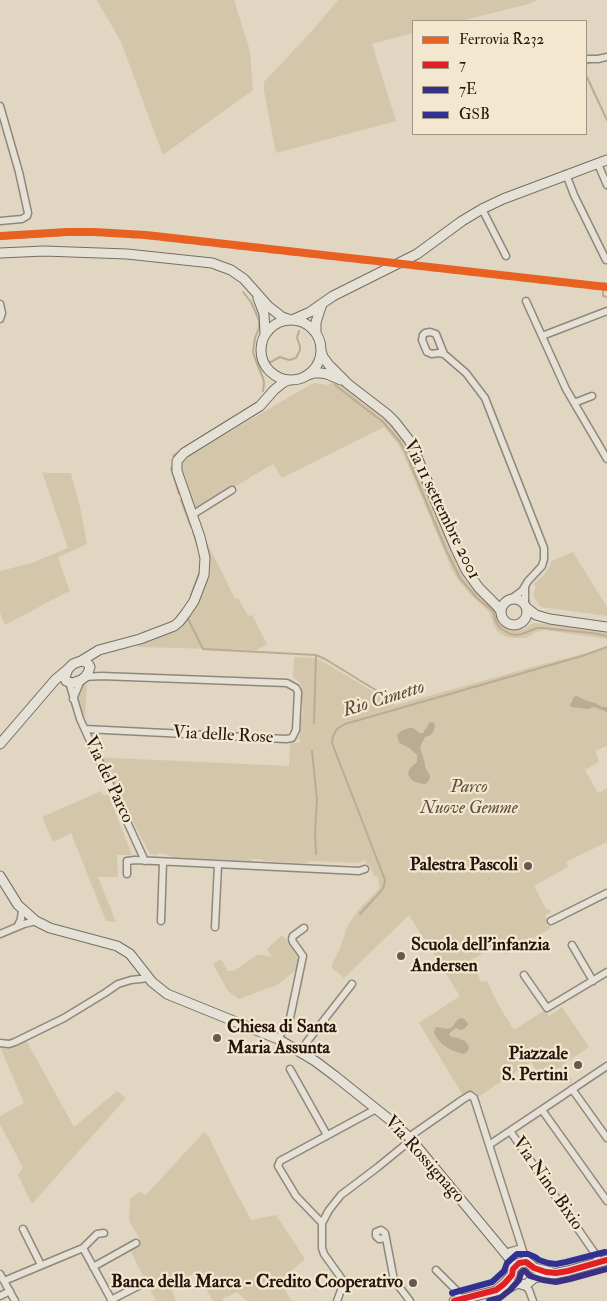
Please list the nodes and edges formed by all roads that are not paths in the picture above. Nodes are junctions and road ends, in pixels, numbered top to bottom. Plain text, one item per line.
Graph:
1 (607, 57) edge
2 (587, 59) edge
3 (0, 106) edge
4 (607, 160) edge
5 (598, 164) junction
6 (566, 174) junction
7 (607, 185) edge
8 (482, 209) junction
9 (0, 221) edge
10 (0, 254) edge
11 (506, 256) dead end
12 (606, 260) dead end
13 (257, 293) junction
14 (526, 301) dead end
15 (0, 304) edge
16 (322, 304) junction
17 (607, 311) edge
18 (0, 318) edge
19 (291, 320) junction
20 (265, 333) junction
21 (316, 333) junction
22 (542, 336) junction
23 (321, 351) junction
24 (444, 354) dead end
25 (269, 372) junction
26 (308, 375) junction
27 (289, 380) junction
28 (348, 384) junction
29 (592, 396) dead end
30 (266, 399) junction
31 (574, 403) junction
32 (607, 459) edge
33 (232, 490) dead end
34 (192, 515) junction
35 (525, 585) junction
36 (489, 597) junction
37 (509, 600) junction
38 (526, 606) junction
39 (501, 612) junction
40 (550, 620) junction
41 (524, 621) junction
42 (607, 627) edge
43 (86, 664) junction
44 (68, 669) junction
45 (101, 676) junction
46 (83, 678) junction
47 (67, 682) junction
48 (52, 684) junction
49 (73, 698) junction
50 (84, 729) junction
51 (0, 744) edge
52 (145, 861) junction
53 (163, 862) junction
54 (218, 865) junction
55 (365, 869) dead end
56 (127, 874) dead end
57 (0, 876) edge
58 (607, 893) edge
59 (22, 910) junction
60 (36, 921) junction
61 (161, 921) dead end
62 (551, 921) dead end
63 (17, 927) junction
64 (216, 927) dead end
65 (304, 928) dead end
66 (0, 934) edge
67 (572, 945) dead end
68 (607, 972) edge
69 (524, 975) dead end
70 (149, 978) junction
71 (593, 981) junction
72 (352, 984) dead end
73 (278, 1039) junction
74 (0, 1043) edge
75 (302, 1052) junction
76 (290, 1069) dead end
77 (606, 1070) edge
78 (572, 1089) junction
79 (376, 1108) junction
80 (542, 1110) junction
81 (510, 1131) junction
82 (327, 1135) junction
83 (410, 1138) junction
84 (607, 1138) edge
85 (489, 1145) junction
86 (607, 1201) edge
87 (322, 1223) junction
88 (24, 1229) dead end
89 (104, 1233) dead end
90 (386, 1238) dead end
91 (136, 1243) dead end
92 (83, 1248) junction
93 (603, 1261) edge
94 (519, 1262) junction
95 (41, 1265) junction
96 (93, 1267) junction
97 (436, 1270) dead end
98 (556, 1273) junction
99 (0, 1274) edge
100 (4, 1281) junction
101 (144, 1283) dead end
102 (527, 1284) junction
103 (496, 1290) junction
104 (10, 1291) junction
105 (0, 1296) edge
106 (456, 1300) edge
107 (15, 1301) edge
108 (112, 1301) edge
109 (337, 1301) edge
110 (410, 1301) edge
111 (533, 1301) edge

1 - 2 street
3 - 9 street
4 - 5 street
5 - 6 street
5 - 7 street
6 - 8 street
6 - 12 street
8 - 11 street
8 - 16 street
10 - 13 street
13 - 19 street
13 - 20 street
14 - 22 street
15 - 18 street
16 - 19 street
16 - 21 street
17 - 22 street
19 - 20 street
19 - 21 street
20 - 25 street
21 - 23 street
22 - 31 street
23 - 26 street
23 - 28 street, Via 11 settembre 2001
24 - 35 street
25 - 27 street
25 - 30 street
26 - 27 street
26 - 28 street, Via 11 settembre 2001
27 - 30 street
28 - 36 street, Via 11 settembre 2001
29 - 31 street
30 - 34 street
31 - 32 street
33 - 34 street
34 - 43 street
35 - 37 street
35 - 38 street
36 - 37 street, Via 11 settembre 2001
36 - 39 street, Via 11 settembre 2001
37 - 38 street, Via 11 settembre 2001
37 - 39 street
38 - 40 street, Via 11 settembre 2001
38 - 41 street
39 - 41 street, Via 11 settembre 2001
40 - 41 street, Via 11 settembre 2001
40 - 42 street, Via 11 settembre 2001
43 - 44 street
43 - 45 street
43 - 46 street
44 - 47 street
44 - 48 street
45 - 46 street, Via delle Rose
45 - 50 street, Via delle Rose
46 - 47 street
46 - 49 street
47 - 48 street
47 - 49 street, Via del Parco
48 - 51 street
49 - 50 street, Via del Parco
50 - 52 street, Via del Parco
52 - 53 street
52 - 56 street
53 - 54 street
53 - 61 street
54 - 55 street
54 - 64 street
57 - 59 street, Via Rossignago
58 - 62 street
59 - 60 street, Via Rossignago
59 - 63 street
60 - 63 street
60 - 70 street, Via Rossignago
63 - 66 street
65 - 73 street
67 - 71 street
68 - 71 street
69 - 71 street
70 - 73 street, Via Rossignago
70 - 74 street
72 - 75 street
73 - 75 street, Via Rossignago
75 - 79 street, Via Rossignago
76 - 82 street
77 - 78 street
78 - 80 street
78 - 84 street
79 - 82 street
79 - 83 street, Via Rossignago
80 - 81 street
80 - 86 street
81 - 85 street
81 - 93 street, Via Nino Bixio
82 - 87 street
83 - 85 street
83 - 87 street
83 - 94 street, Via Rossignago
85 - 94 street
87 - 109 street
88 - 95 street
89 - 92 street
90 - 110 street
91 - 96 street
92 - 95 street
92 - 96 street
93 - 98 street
94 - 98 street
94 - 102 street, Via Rossignago
94 - 102 street
94 - 103 street
95 - 100 street
96 - 108 street
97 - 106 street
98 - 102 street
99 - 100 street
100 - 104 street
101 - 108 street
102 - 103 street
102 - 111 street
103 - 106 street
104 - 105 street
104 - 107 street

